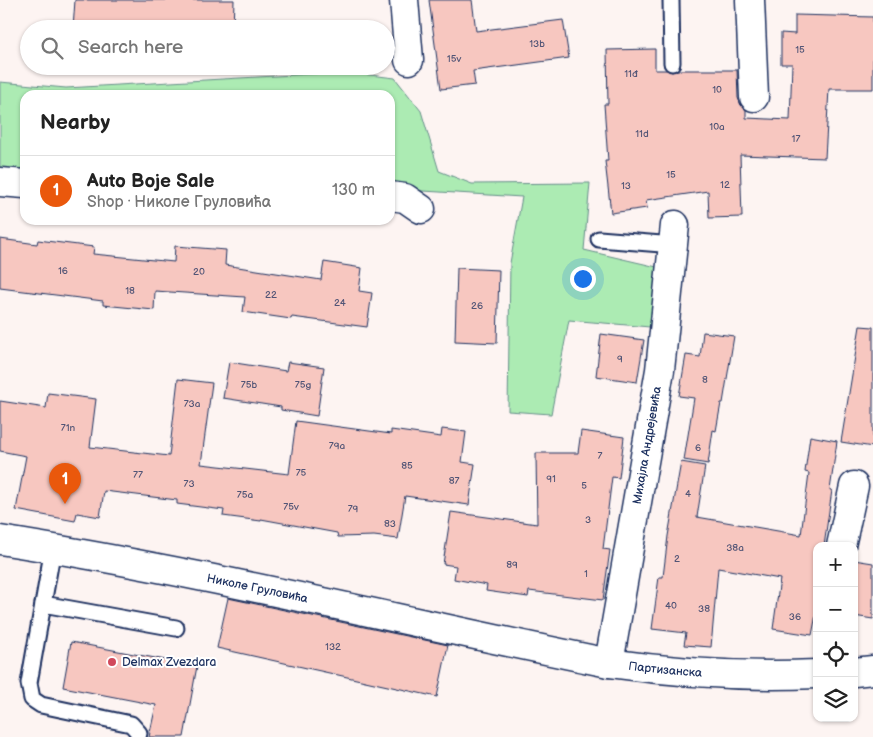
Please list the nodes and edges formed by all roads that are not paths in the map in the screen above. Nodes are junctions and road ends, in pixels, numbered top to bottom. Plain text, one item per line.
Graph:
1 (404, 0) edge
2 (671, 0) edge
3 (750, 0) edge
4 (409, 60) dead end
5 (672, 63) dead end
6 (754, 96) dead end
7 (0, 182) edge
8 (20, 184) edge
9 (395, 197) edge
10 (421, 209) dead end
11 (675, 235) joint
12 (599, 239) dead end
13 (854, 486) dead end
14 (0, 540) edge
15 (842, 542) edge
16 (53, 548) junction
17 (43, 604) junction
18 (176, 628) dead end
19 (514, 643) joint
20 (609, 663) junction
21 (873, 670) edge
22 (858, 672) edge
23 (813, 674) edge
24 (138, 737) edge

1 - 4 street
2 - 5 lane
3 - 6 street
7 - 8 street
9 - 10 street
11 - 12 lane
11 - 20 street, Михајла Андрејевића
13 - 15 street
14 - 16 street, Николе Груловића
16 - 17 lane
16 - 19 street, Николе Груловића
17 - 18 lane
17 - 24 lane
19 - 20 street, Партизанска
20 - 23 street, Партизанска
21 - 22 street

